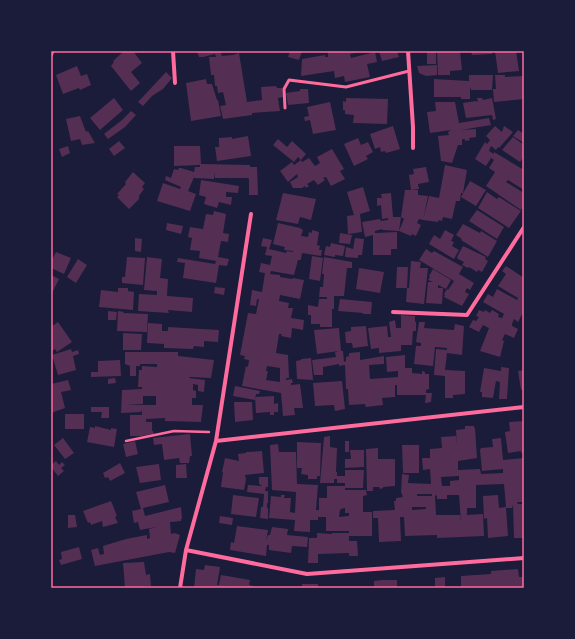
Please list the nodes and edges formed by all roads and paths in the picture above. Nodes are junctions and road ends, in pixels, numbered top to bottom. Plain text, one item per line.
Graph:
1 (53, 51) edge
2 (173, 51) edge
3 (408, 51) edge
4 (51, 56) edge
5 (409, 70) junction
6 (175, 83) dead end
7 (285, 108) dead end
8 (413, 148) dead end
9 (251, 214) dead end
10 (524, 227) edge
11 (393, 312) dead end
12 (524, 407) edge
13 (218, 432) junction
14 (126, 441) dead end
15 (216, 441) junction
16 (186, 550) junction
17 (524, 558) edge
18 (180, 588) edge

1 - 4 lane
2 - 6 street
3 - 5 street
5 - 7 lane
5 - 8 street
9 - 13 street
10 - 11 street
12 - 15 street
13 - 14 path
13 - 15 street
15 - 16 street
16 - 17 street
16 - 18 street

